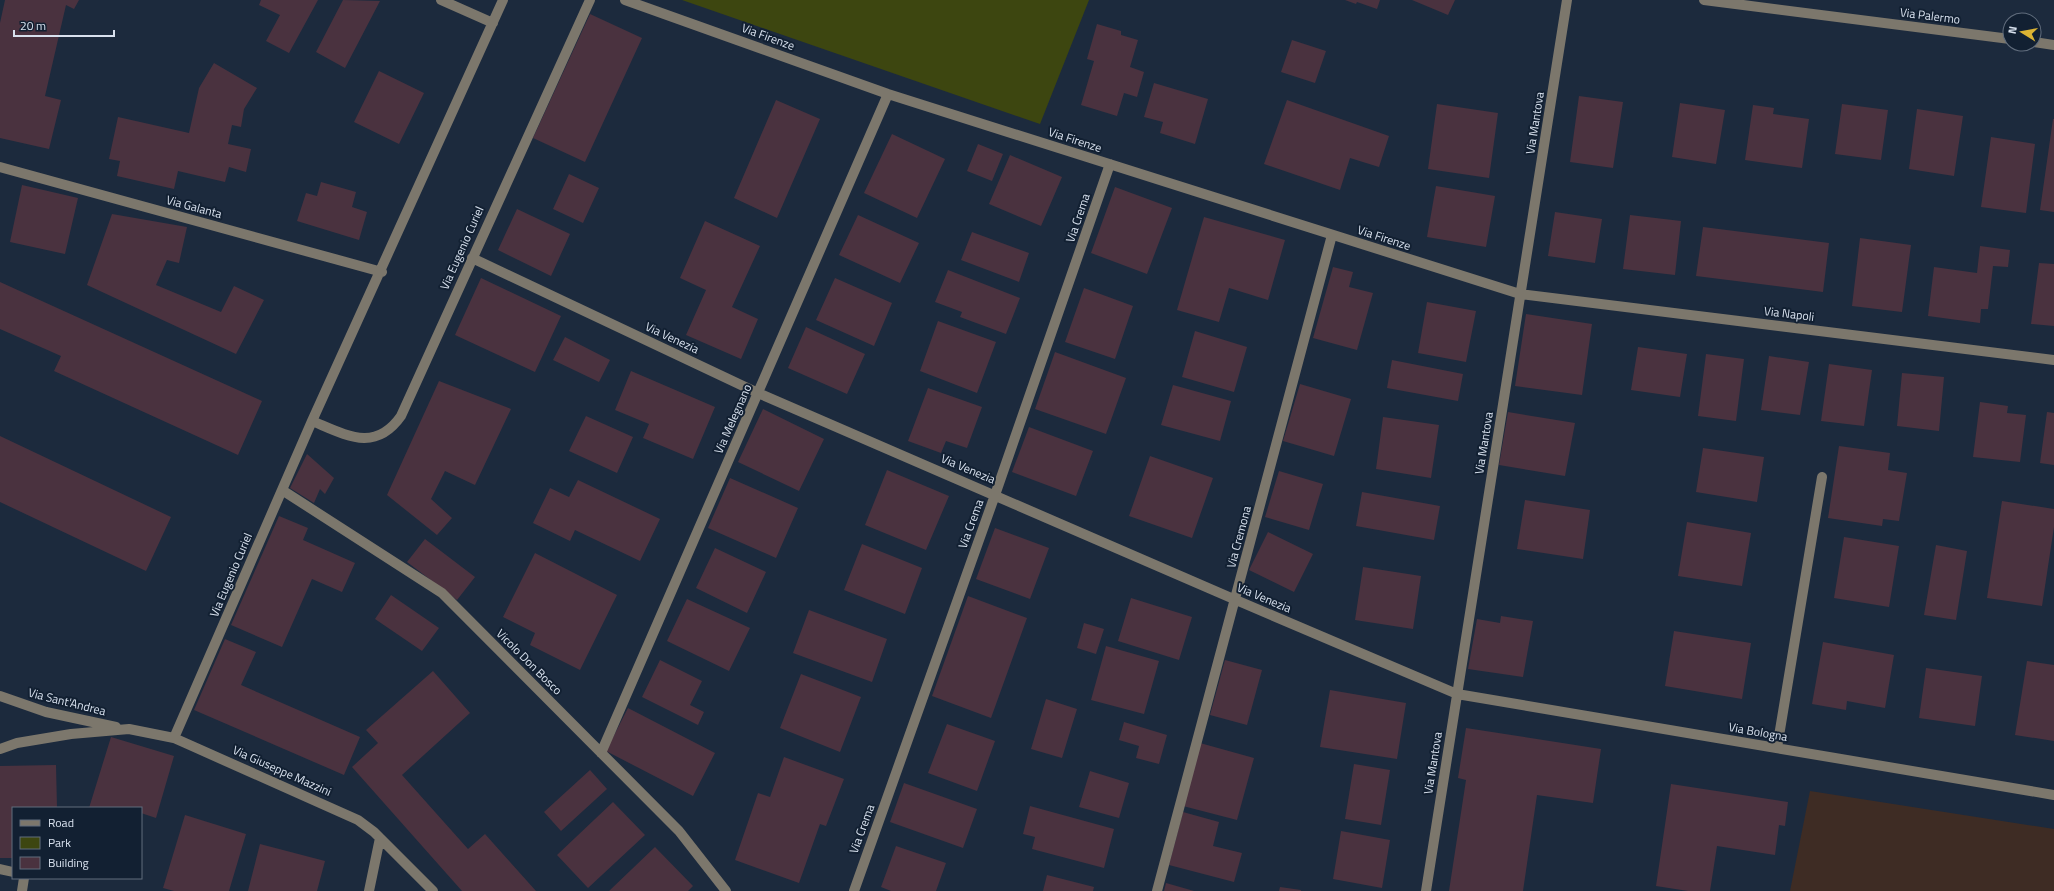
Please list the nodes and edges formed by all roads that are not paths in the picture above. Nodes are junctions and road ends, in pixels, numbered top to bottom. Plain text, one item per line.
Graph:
1 (441, 0) edge
2 (503, 0) edge
3 (590, 0) edge
4 (625, 0) edge
5 (1567, 0) edge
6 (1704, 0) edge
7 (493, 23) junction
8 (2002, 38) edge
9 (2042, 43) edge
10 (2054, 45) edge
11 (888, 94) junction
12 (1110, 164) junction
13 (0, 167) edge
14 (1332, 235) junction
15 (472, 258) junction
16 (382, 272) junction
17 (1520, 294) junction
18 (2054, 360) edge
19 (758, 393) junction
20 (312, 421) junction
21 (1822, 477) dead end
22 (282, 490) junction
23 (996, 495) junction
24 (1236, 600) junction
25 (1457, 694) junction
26 (0, 696) edge
27 (129, 729) junction
28 (174, 738) junction
29 (1777, 748) junction
30 (0, 749) edge
31 (601, 753) junction
32 (2054, 795) edge
33 (380, 838) junction
34 (0, 870) edge
35 (12, 872) edge
36 (24, 879) edge
37 (22, 891) edge
38 (369, 891) edge
39 (434, 891) edge
40 (726, 891) edge
41 (854, 891) edge
42 (1157, 891) edge
43 (1426, 891) edge

1 - 7 street
2 - 7 street, Via Eugenio Curiel
3 - 15 street, Via Eugenio Curiel
4 - 11 street, Via Firenze
5 - 17 street, Via Mantova
6 - 8 street, Via Palermo
7 - 16 street, Via Eugenio Curiel
9 - 10 street
11 - 12 street, Via Firenze
11 - 19 street, Via Melegnano
12 - 14 street, Via Firenze
12 - 23 street, Via Crema
13 - 16 street, Via Galanta
14 - 17 street, Via Firenze
14 - 24 street, Via Cremona
15 - 19 street, Via Venezia
15 - 20 street, Via Eugenio Curiel
16 - 20 street, Via Eugenio Curiel
17 - 18 street, Via Napoli
17 - 25 street, Via Mantova
19 - 23 street, Via Venezia
19 - 31 street, Via Melegnano
20 - 22 street, Via Eugenio Curiel
21 - 29 street
22 - 28 street, Via Eugenio Curiel
22 - 31 street, Vicolo Don Bosco
23 - 24 street, Via Venezia
23 - 41 street, Via Crema
24 - 25 street, Via Venezia
24 - 42 street, Via Cremona
25 - 29 street, Via Bologna
25 - 43 street, Via Mantova
26 - 27 street, Via Sant'Andrea
27 - 28 street, Via Giuseppe Mazzini
27 - 30 street, Via Giuseppe Mazzini
28 - 33 street, Via Giuseppe Mazzini
29 - 32 street, Via Bologna
31 - 40 street, Vicolo Don Bosco
33 - 38 street
33 - 39 street, Via Giuseppe Mazzini
34 - 35 street
36 - 37 street

